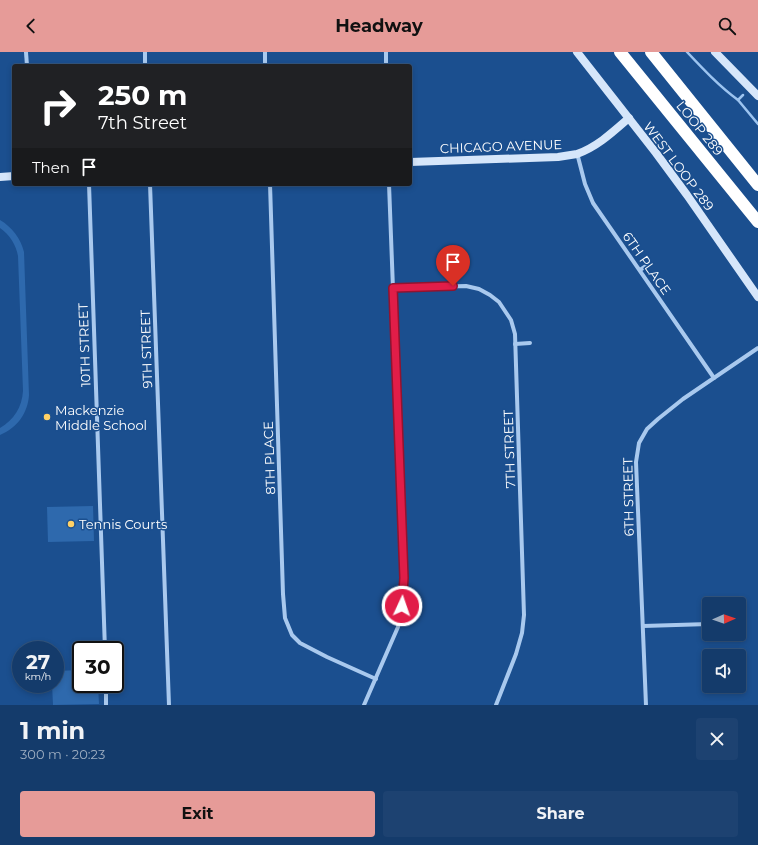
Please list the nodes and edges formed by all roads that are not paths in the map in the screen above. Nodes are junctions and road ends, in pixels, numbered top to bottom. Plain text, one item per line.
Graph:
1 (26, 52) edge
2 (145, 52) edge
3 (265, 52) edge
4 (386, 52) edge
5 (577, 52) edge
6 (620, 52) edge
7 (651, 52) edge
8 (715, 52) edge
9 (27, 64) edge
10 (145, 64) edge
11 (265, 64) edge
12 (386, 64) edge
13 (758, 96) edge
14 (629, 118) junction
15 (577, 154) junction
16 (412, 162) edge
17 (12, 176) edge
18 (0, 177) edge
19 (758, 184) edge
20 (89, 186) edge
21 (150, 186) edge
22 (270, 186) edge
23 (389, 186) edge
24 (758, 222) edge
25 (734, 262) junction
26 (649, 264) dead end
27 (640, 270) junction
28 (393, 288) junction
29 (758, 289) edge
30 (758, 297) edge
31 (530, 343) dead end
32 (515, 344) junction
33 (758, 348) edge
34 (714, 378) junction
35 (702, 624) edge
36 (643, 626) junction
37 (104, 641) edge
38 (376, 679) junction
39 (106, 693) edge
40 (106, 705) edge
41 (168, 705) edge
42 (364, 705) edge
43 (496, 705) edge
44 (646, 705) edge

1 - 9 street
2 - 10 street
3 - 11 street
4 - 12 street
5 - 14 main road, WEST LOOP 289
6 - 24 highway, LOOP 289
7 - 19 highway, LOOP 289
8 - 13 main road
14 - 15 main road, CHICAGO AVENUE
14 - 25 main road, WEST LOOP 289
15 - 16 main road, CHICAGO AVENUE
15 - 27 street, 6TH PLACE
17 - 18 main road
20 - 37 street, 10TH STREET
21 - 41 street, 9TH STREET
22 - 38 street, 8TH PLACE
23 - 28 street
25 - 29 main road
25 - 30 main road, WEST LOOP 289
26 - 27 street
27 - 34 street, 6TH PLACE
28 - 32 street, 7TH STREET
28 - 38 street
31 - 32 street
32 - 43 street, 7TH STREET
33 - 34 street, 6TH STREET
34 - 36 street, 6TH STREET
35 - 36 street
36 - 44 street, 6TH STREET
38 - 42 street
39 - 40 street

